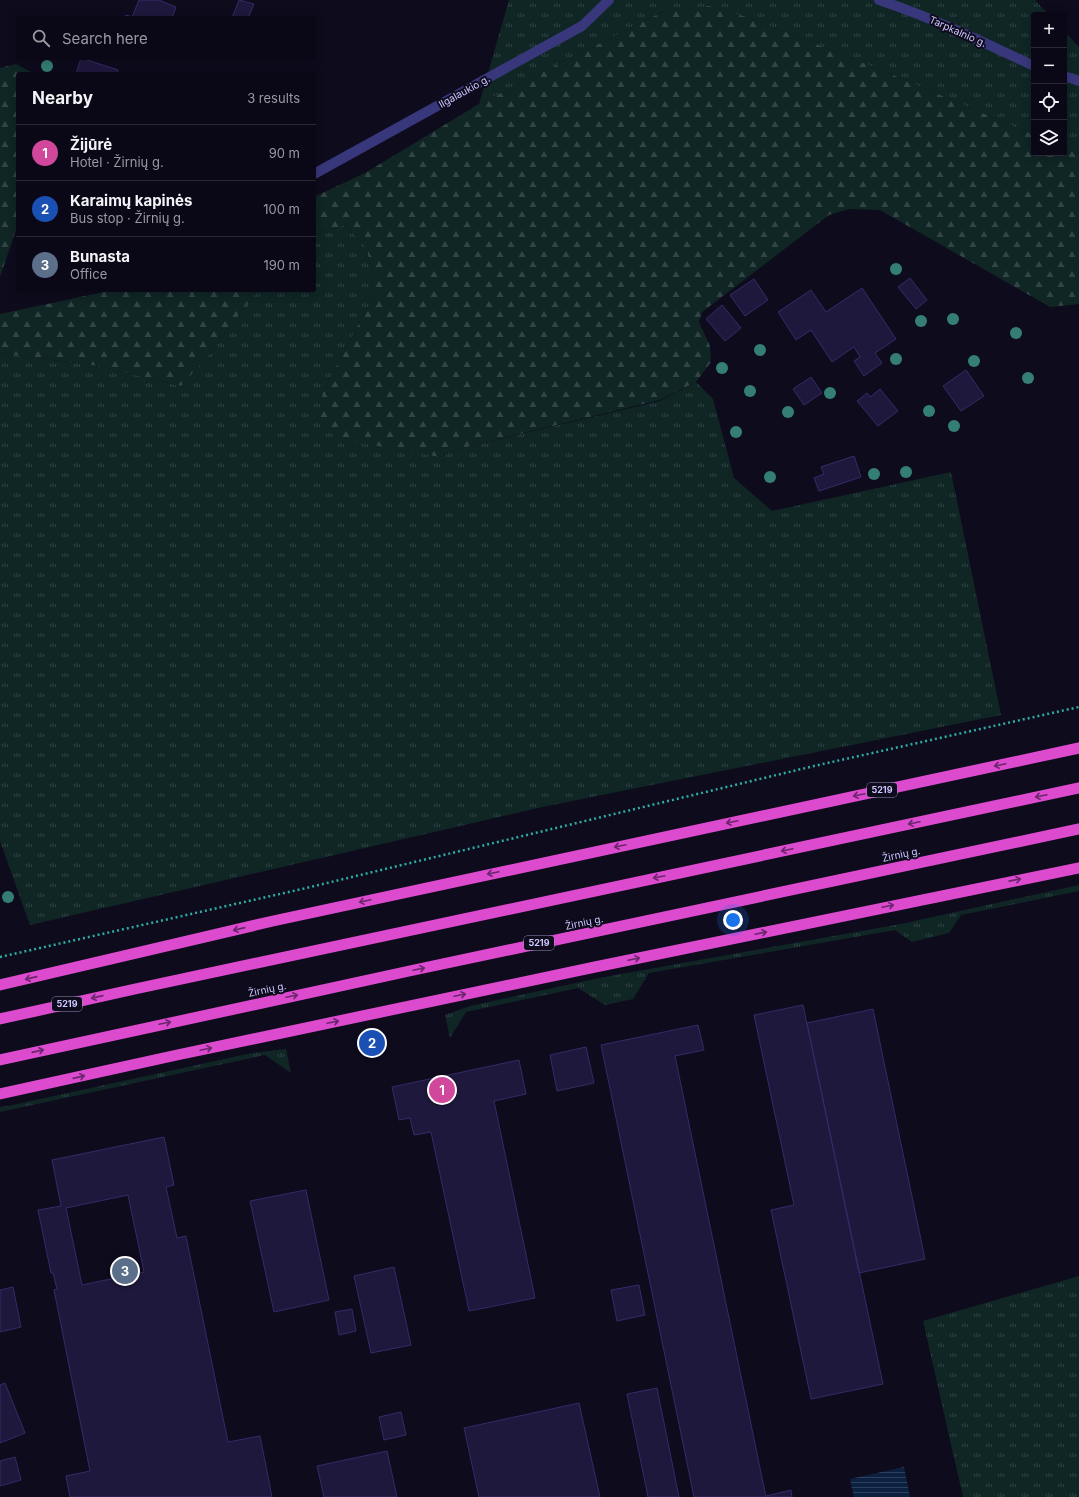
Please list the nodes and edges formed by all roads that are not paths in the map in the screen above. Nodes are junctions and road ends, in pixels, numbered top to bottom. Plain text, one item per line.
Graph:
1 (609, 0) edge
2 (879, 0) edge
3 (1031, 65) edge
4 (1067, 77) edge
5 (1079, 81) edge
6 (316, 173) edge
7 (1079, 748) edge
8 (1079, 788) edge
9 (1079, 829) edge
10 (1079, 868) edge
11 (0, 985) edge
12 (0, 1019) edge
13 (0, 1060) edge
14 (0, 1094) edge

1 - 6 street, Ilgalaukio g.
2 - 3 street, Tarpkalnio g.
4 - 5 street
7 -> 11 highway, 5219
8 -> 12 highway, 5219
13 -> 9 highway, Žirnių g. / 5219
14 -> 10 highway

